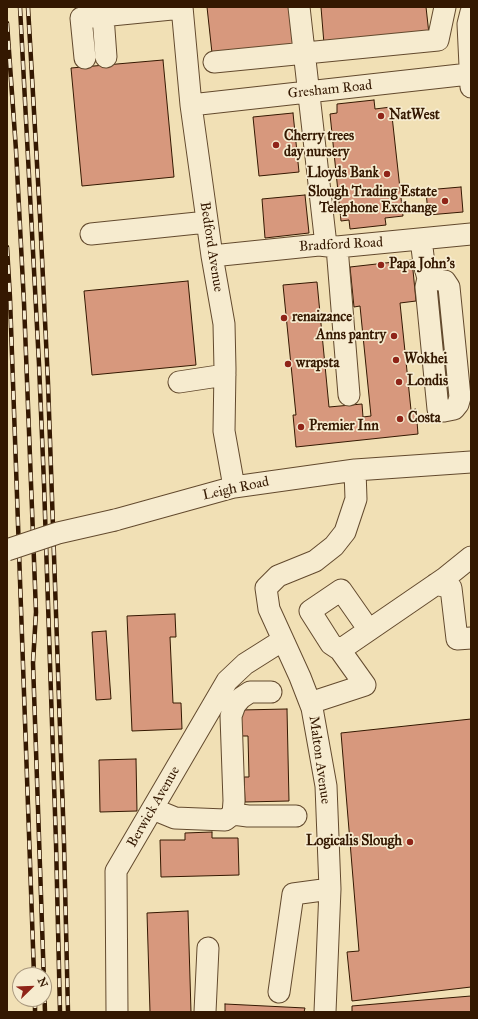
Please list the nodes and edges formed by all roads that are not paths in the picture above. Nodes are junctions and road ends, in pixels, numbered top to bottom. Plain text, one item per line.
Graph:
1 (299, 7) edge
2 (445, 7) edge
3 (182, 8) edge
4 (471, 12) edge
5 (103, 16) junction
6 (304, 53) junction
7 (106, 57) dead end
8 (85, 58) dead end
9 (214, 62) dead end
10 (470, 79) edge
11 (308, 92) junction
12 (191, 105) junction
13 (207, 222) junction
14 (91, 234) dead end
15 (471, 234) edge
16 (421, 238) junction
17 (332, 246) junction
18 (212, 256) junction
19 (428, 278) junction
20 (225, 375) junction
21 (179, 382) dead end
22 (349, 395) dead end
23 (471, 462) edge
24 (355, 470) junction
25 (234, 487) junction
26 (7, 550) edge
27 (471, 557) edge
28 (440, 581) junction
29 (369, 630) junction
30 (471, 638) edge
31 (283, 640) junction
32 (340, 650) junction
33 (271, 692) dead end
34 (310, 703) junction
35 (153, 809) junction
36 (233, 814) junction
37 (296, 816) dead end
38 (330, 889) junction
39 (208, 948) dead end
40 (279, 992) dead end
41 (117, 1012) edge
42 (205, 1012) edge
43 (325, 1012) edge

1 - 6 street
2 - 6 street
3 - 5 street
3 - 12 street, Bedford Avenue
4 - 10 street
5 - 7 street
5 - 8 street
6 - 9 street
6 - 11 street
10 - 11 street, Gresham Road
11 - 12 street, Gresham Road
11 - 17 street
12 - 13 street, Bedford Avenue
13 - 14 street
13 - 18 street, Bedford Avenue
15 - 16 street, Bradford Road
16 - 17 street, Bradford Road
16 - 19 street
17 - 18 street, Bradford Road
17 - 22 street
18 - 20 street, Bedford Avenue
19 - 19 street
20 - 21 street
20 - 25 street, Bedford Avenue
23 - 24 street, Leigh Road
24 - 25 street, Leigh Road
24 - 31 street, Malton Avenue
25 - 26 street, Leigh Road, bridge
27 - 28 street
28 - 29 street
28 - 30 street
29 - 32 street
29 - 32 street
31 - 34 street, Malton Avenue
31 - 35 street, Berwick Avenue
32 - 34 street
33 - 36 street
34 - 38 street, Malton Avenue
35 - 36 street
35 - 41 street, Berwick Avenue
36 - 37 street
38 - 40 street
38 - 43 street, Malton Avenue
39 - 42 street

